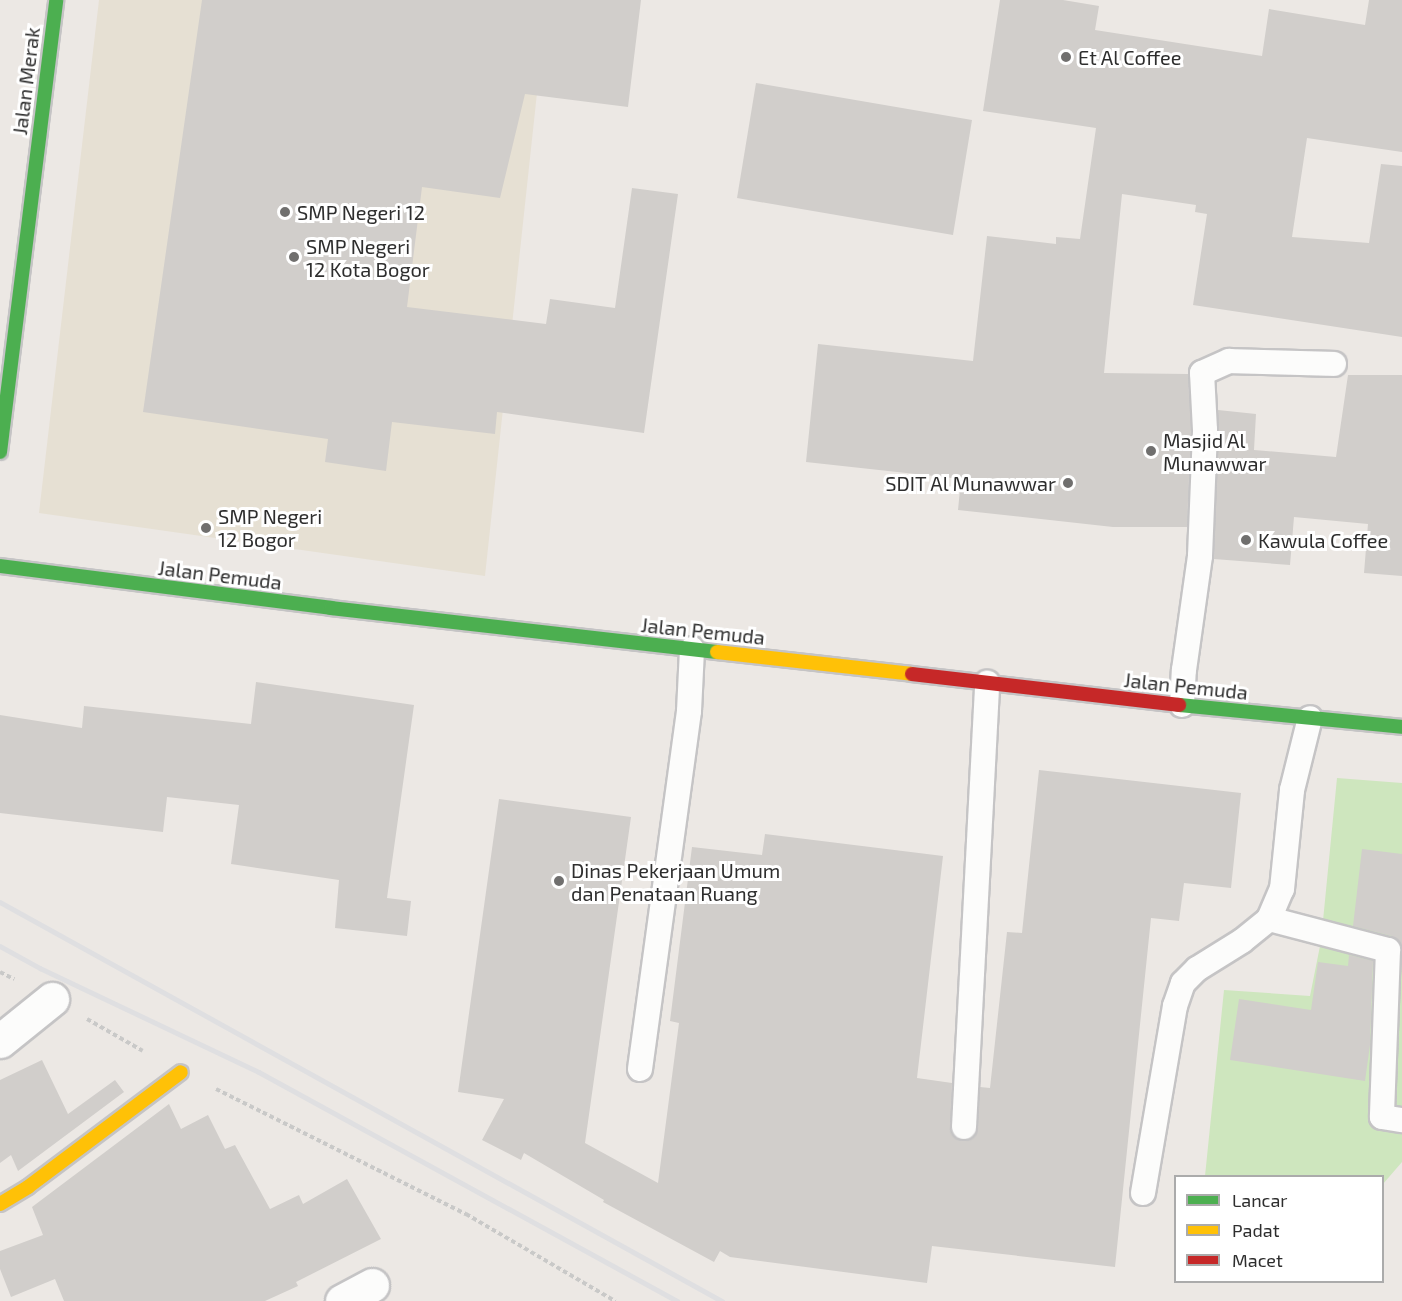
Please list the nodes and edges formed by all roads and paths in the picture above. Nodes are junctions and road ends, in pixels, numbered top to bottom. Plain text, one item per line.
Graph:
1 (56, 0) edge
2 (1334, 364) dead end
3 (0, 452) edge
4 (0, 566) edge
5 (692, 649) junction
6 (987, 683) junction
7 (1182, 705) junction
8 (1310, 718) junction
9 (1402, 727) edge
10 (1269, 919) junction
11 (0, 972) edge
12 (52, 999) junction
13 (0, 1041) edge
14 (640, 1069) dead end
15 (181, 1072) junction
16 (1402, 1120) edge
17 (964, 1127) dead end
18 (1143, 1193) dead end
19 (0, 1204) edge
20 (372, 1285) dead end
21 (342, 1301) edge
22 (615, 1301) edge

1 - 3 main road, Jalan Merak
2 - 7 lane
4 - 5 main road, Jalan Pemuda
5 - 6 main road, Jalan Pemuda
5 - 14 lane
6 - 7 main road, Jalan Pemuda
6 - 17 lane
7 - 8 main road, Jalan Pemuda
8 - 9 main road, Jalan Pemuda
8 - 10 lane
10 - 16 lane
10 - 18 lane
11 - 12 path
12 - 13 street
12 - 15 path
15 - 19 main road
15 - 22 path
20 - 21 street

